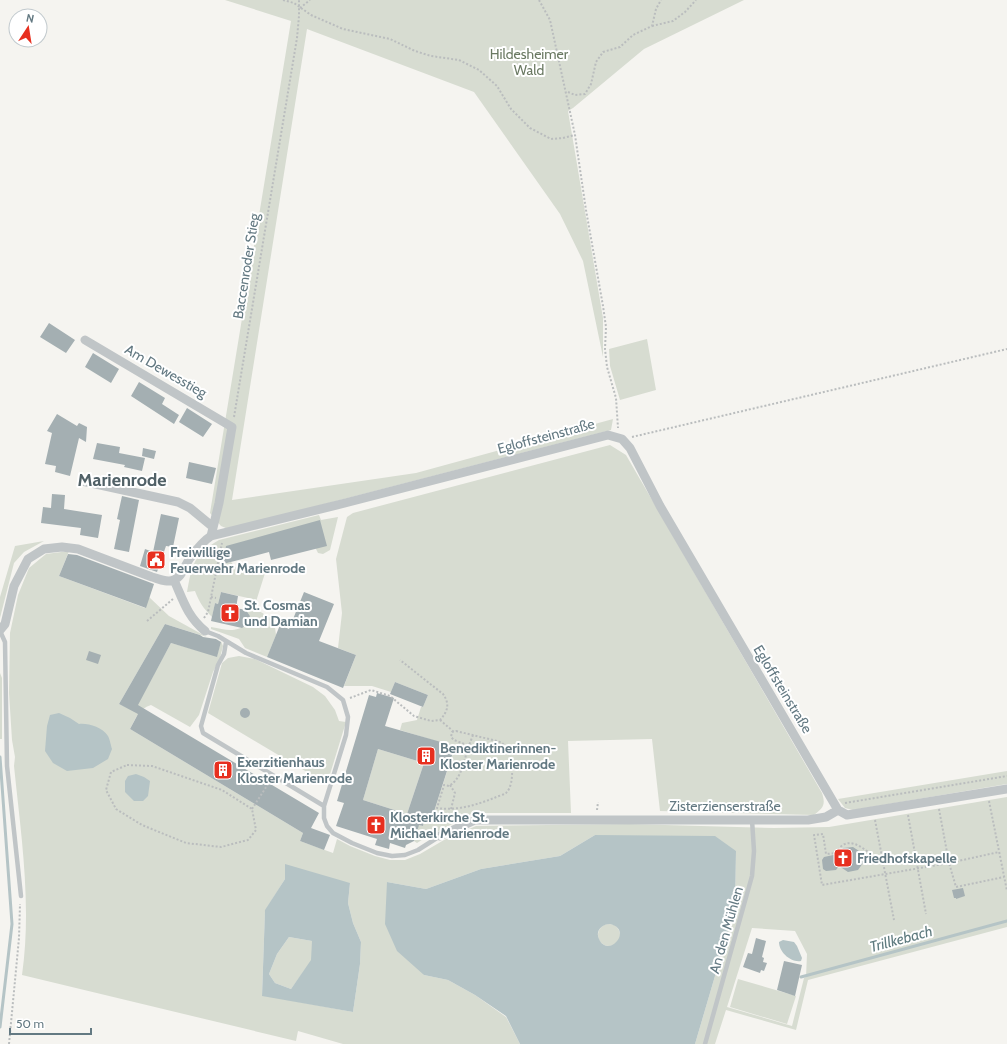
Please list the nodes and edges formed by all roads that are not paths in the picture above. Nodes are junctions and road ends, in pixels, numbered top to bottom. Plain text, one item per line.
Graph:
1 (85, 340) dead end
2 (82, 480) dead end
3 (213, 527) junction
4 (211, 536) junction
5 (174, 580) junction
6 (0, 630) edge
7 (205, 631) joint
8 (226, 642) junction
9 (1007, 789) edge
10 (324, 806) junction
11 (838, 810) junction
12 (752, 820) junction
13 (440, 836) joint
14 (21, 896) road end
15 (705, 1044) edge

1 - 3 street, Am Dewesstieg
2 - 3 street
3 - 4 street
4 - 5 street
4 - 11 street, Egloffsteinstraße
5 - 6 street
5 - 7 street
6 - 14 lane
7 - 8 lane
8 - 10 lane
8 - 10 lane
9 - 11 street
10 - 13 lane
11 - 12 street, Zisterzienserstraße
12 - 13 street, Zisterzienserstraße
12 - 15 lane, An den Mühlen

